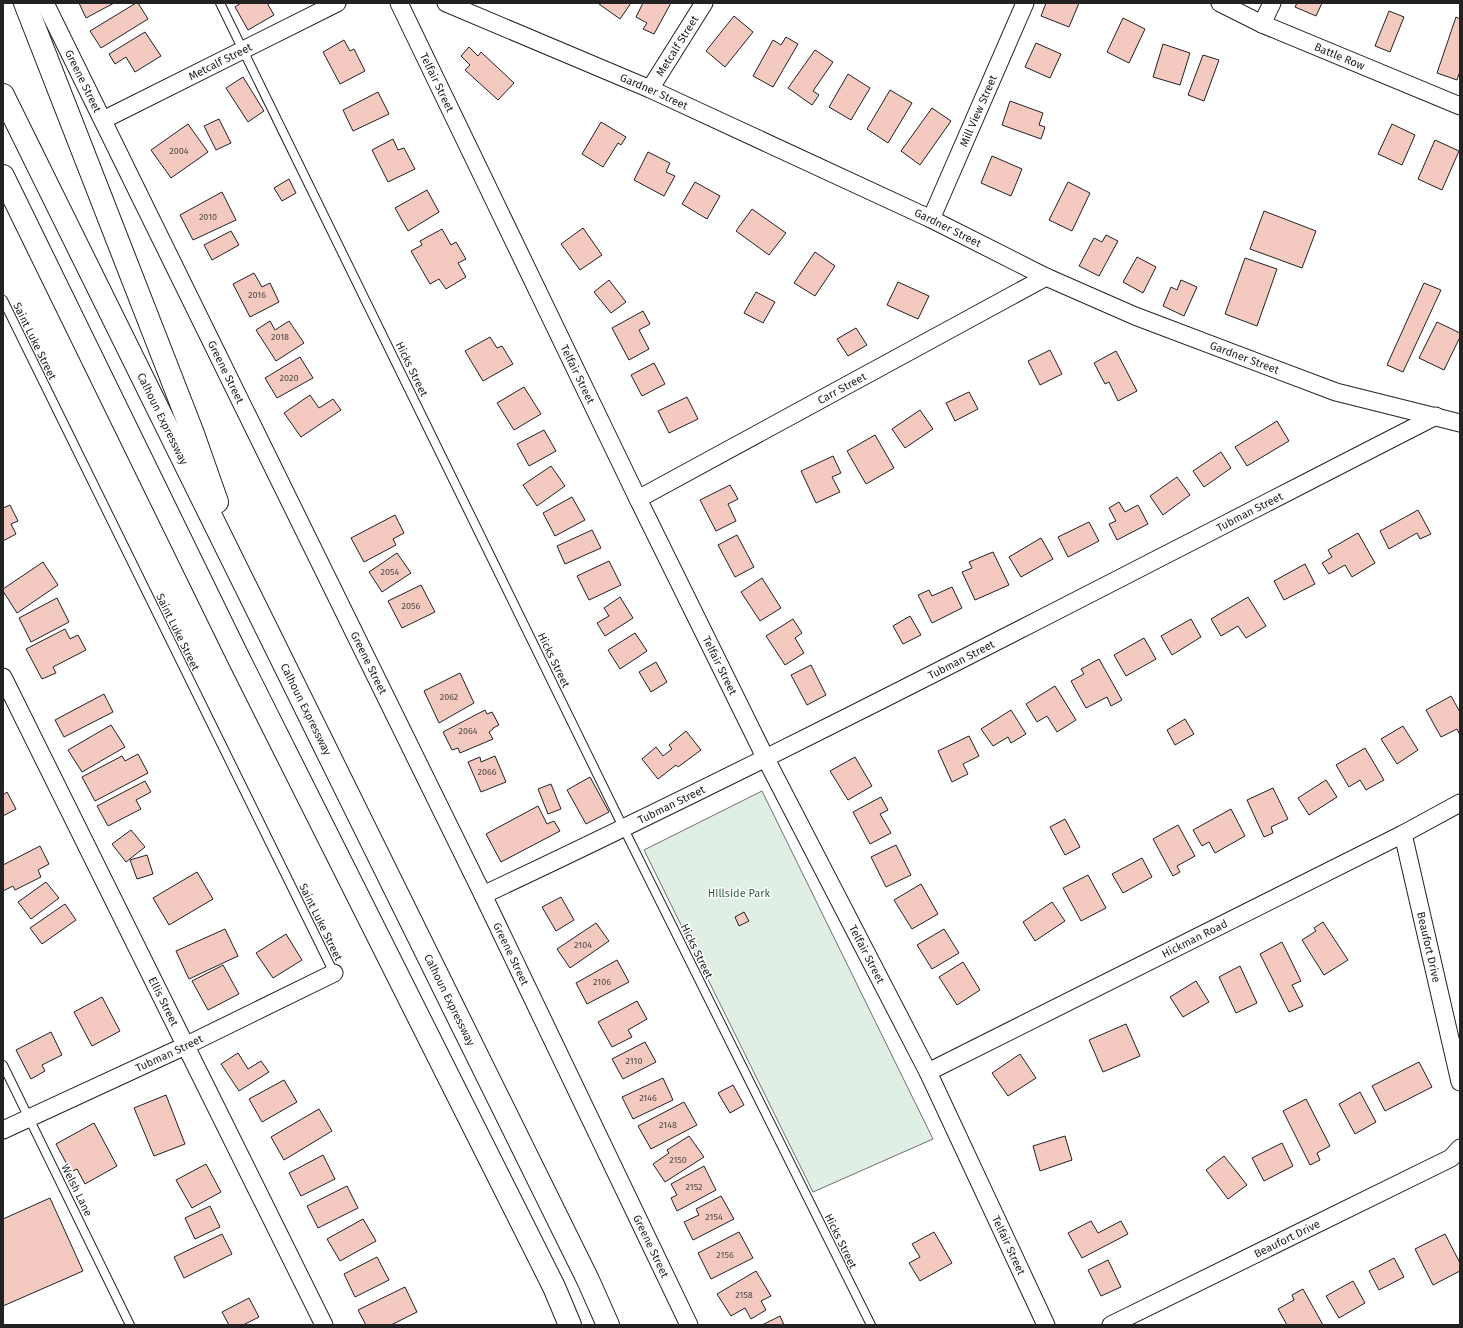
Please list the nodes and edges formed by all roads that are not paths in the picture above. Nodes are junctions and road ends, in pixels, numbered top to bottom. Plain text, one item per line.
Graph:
1 (25, 3) edge
2 (45, 3) edge
3 (220, 3) edge
4 (337, 3) edge
5 (399, 3) edge
6 (446, 3) edge
7 (704, 3) edge
8 (1025, 3) edge
9 (1220, 3) edge
10 (1272, 3) edge
11 (1262, 24) junction
12 (244, 50) junction
13 (650, 89) junction
14 (3, 95) edge
15 (1460, 106) edge
16 (103, 120) junction
17 (3, 176) edge
18 (3, 209) edge
19 (931, 219) junction
20 (1046, 277) junction
21 (3, 300) edge
22 (1436, 416) junction
23 (1460, 423) edge
24 (638, 500) junction
25 (180, 539) junction
26 (250, 596) junction
27 (3, 677) edge
28 (766, 759) junction
29 (1460, 803) edge
30 (624, 829) junction
31 (1403, 834) junction
32 (483, 895) junction
33 (334, 973) joint
34 (185, 1046) junction
35 (3, 1065) edge
36 (928, 1072) junction
37 (1460, 1082) edge
38 (29, 1117) junction
39 (3, 1130) edge
40 (1460, 1148) edge
41 (130, 1325) edge
42 (324, 1325) edge
43 (570, 1325) edge
44 (608, 1325) edge
45 (689, 1325) edge
46 (871, 1325) edge
47 (1046, 1325) edge
48 (1111, 1325) edge

1 - 26 highway
2 - 16 street, Greene Street
3 - 12 lane, Hicks Street
4 - 12 street, Metcalf Street
5 - 24 street, Telfair Street
6 - 13 street, Gardner Street
7 - 13 street, Metcalf Street
8 - 19 street, Mill View Street
9 - 11 street, Battle Row
10 - 11 street
11 - 15 street, Battle Row
12 - 16 street, Metcalf Street
12 - 30 lane, Hicks Street
13 - 19 street, Gardner Street
14 - 26 highway, Calhoun Expressway
16 - 32 street, Greene Street
17 - 25 highway
18 - 25 highway
19 - 20 street, Gardner Street
20 - 22 street, Gardner Street
20 - 24 street, Carr Street
21 - 33 lane, Saint Luke Street
22 - 23 street, Gardner Street
22 - 28 street, Tubman Street
24 - 28 street, Telfair Street
25 - 43 highway
26 - 44 highway, Calhoun Expressway
27 - 34 street, Ellis Street
28 - 30 street, Tubman Street
28 - 36 street, Telfair Street
29 - 31 street, Hickman Road
30 - 32 street, Tubman Street
30 - 46 lane, Hicks Street
31 - 36 street, Hickman Road
31 - 37 street, Beaufort Drive
32 - 45 street, Greene Street
33 - 34 street, Tubman Street
34 - 38 street, Tubman Street
34 - 42 street, Ellis Street
35 - 38 lane, Welsh Lane
36 - 47 street, Telfair Street
38 - 39 street, Tubman Street
38 - 41 lane, Welsh Lane
40 - 48 street, Beaufort Drive

